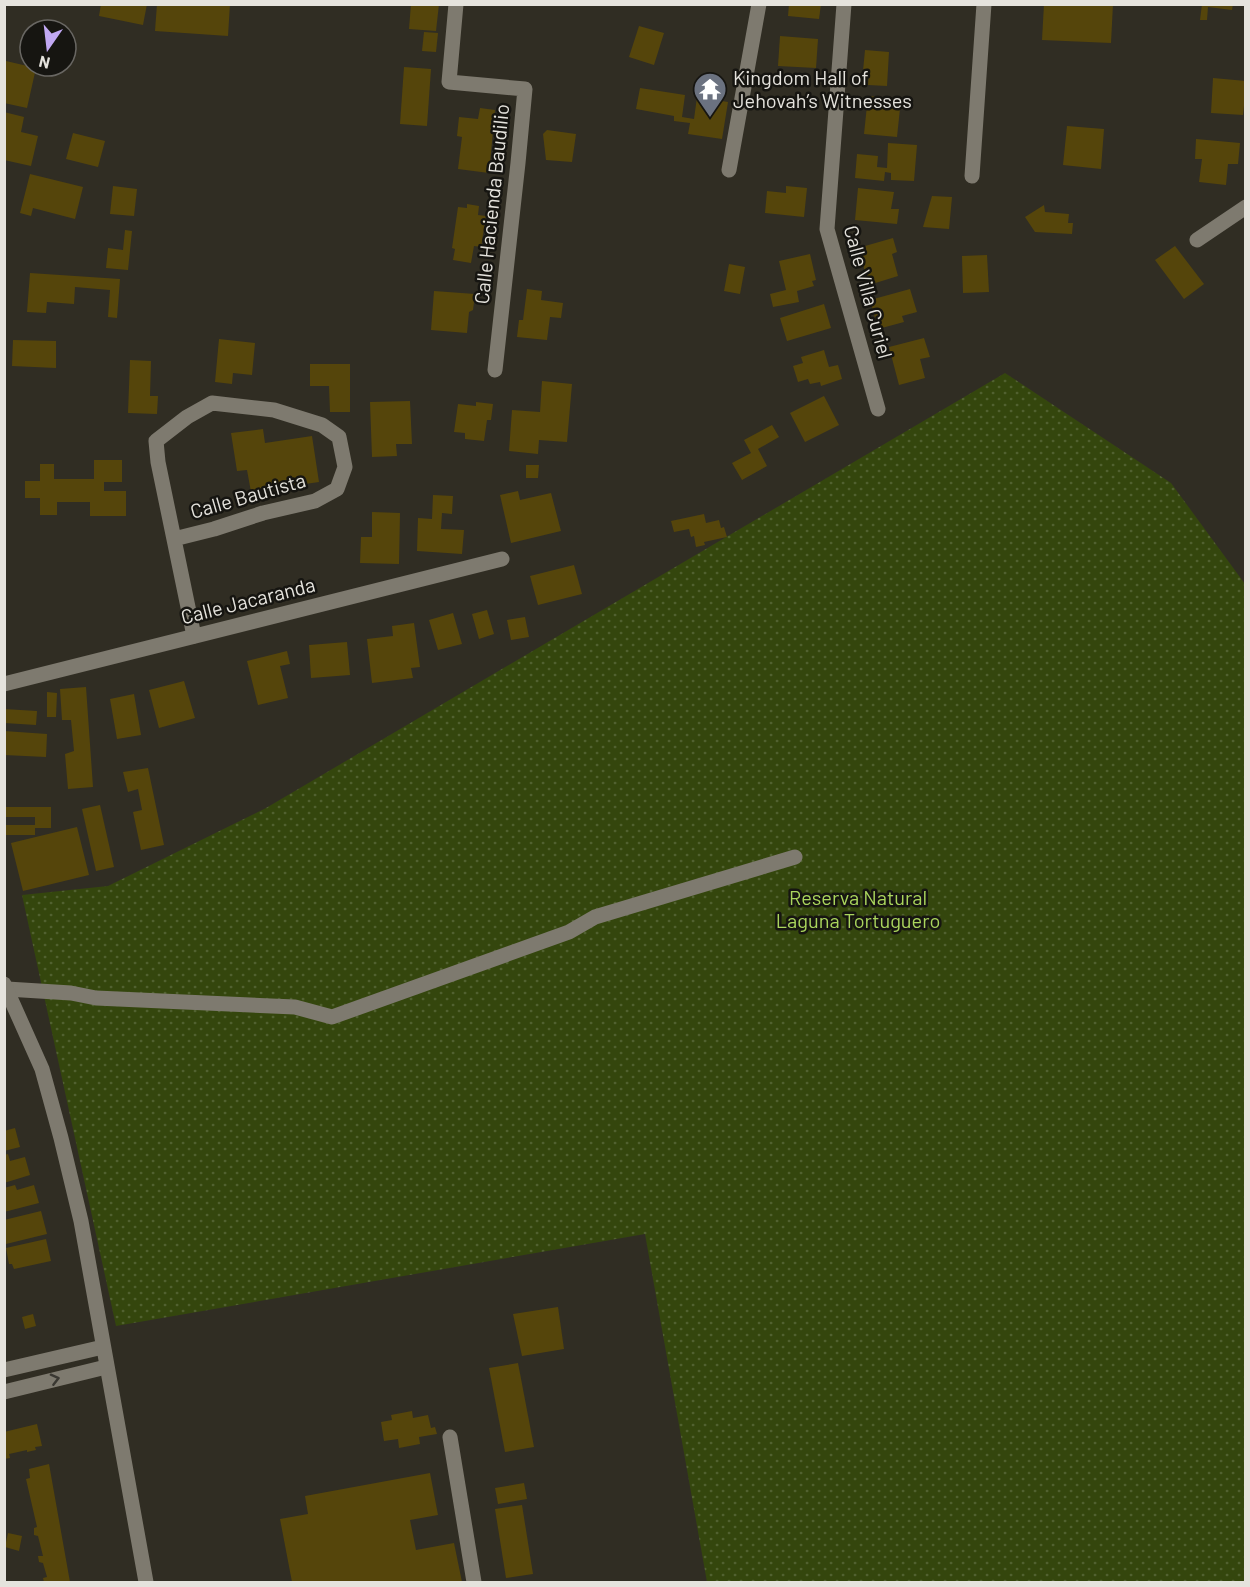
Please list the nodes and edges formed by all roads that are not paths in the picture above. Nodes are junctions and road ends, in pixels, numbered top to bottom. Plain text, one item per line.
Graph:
1 (456, 4) edge
2 (759, 4) edge
3 (844, 4) edge
4 (984, 4) edge
5 (729, 170) dead end
6 (972, 176) dead end
7 (1245, 207) edge
8 (1197, 240) dead end
9 (495, 370) dead end
10 (878, 409) dead end
11 (174, 539) junction
12 (502, 559) dead end
13 (194, 636) junction
14 (4, 684) edge
15 (795, 857) dead end
16 (6, 987) edge
17 (103, 1347) junction
18 (106, 1367) junction
19 (4, 1370) edge
20 (4, 1392) edge
21 (450, 1437) dead end
22 (146, 1582) edge
23 (474, 1582) edge

1 - 9 street, Calle Hacienda Baudilio
2 - 5 street
3 - 10 street, Calle Villa Curiel
4 - 6 street
7 - 8 street
11 - 11 street, Calle Bautista
11 - 13 street, Calle Bautista
12 - 13 street, Calle Jacaranda
13 - 14 street, Calle Jacaranda
15 - 16 street
16 - 17 street
17 - 18 street
17 - 19 street
20 -> 18 street
18 - 22 street
21 - 23 street

